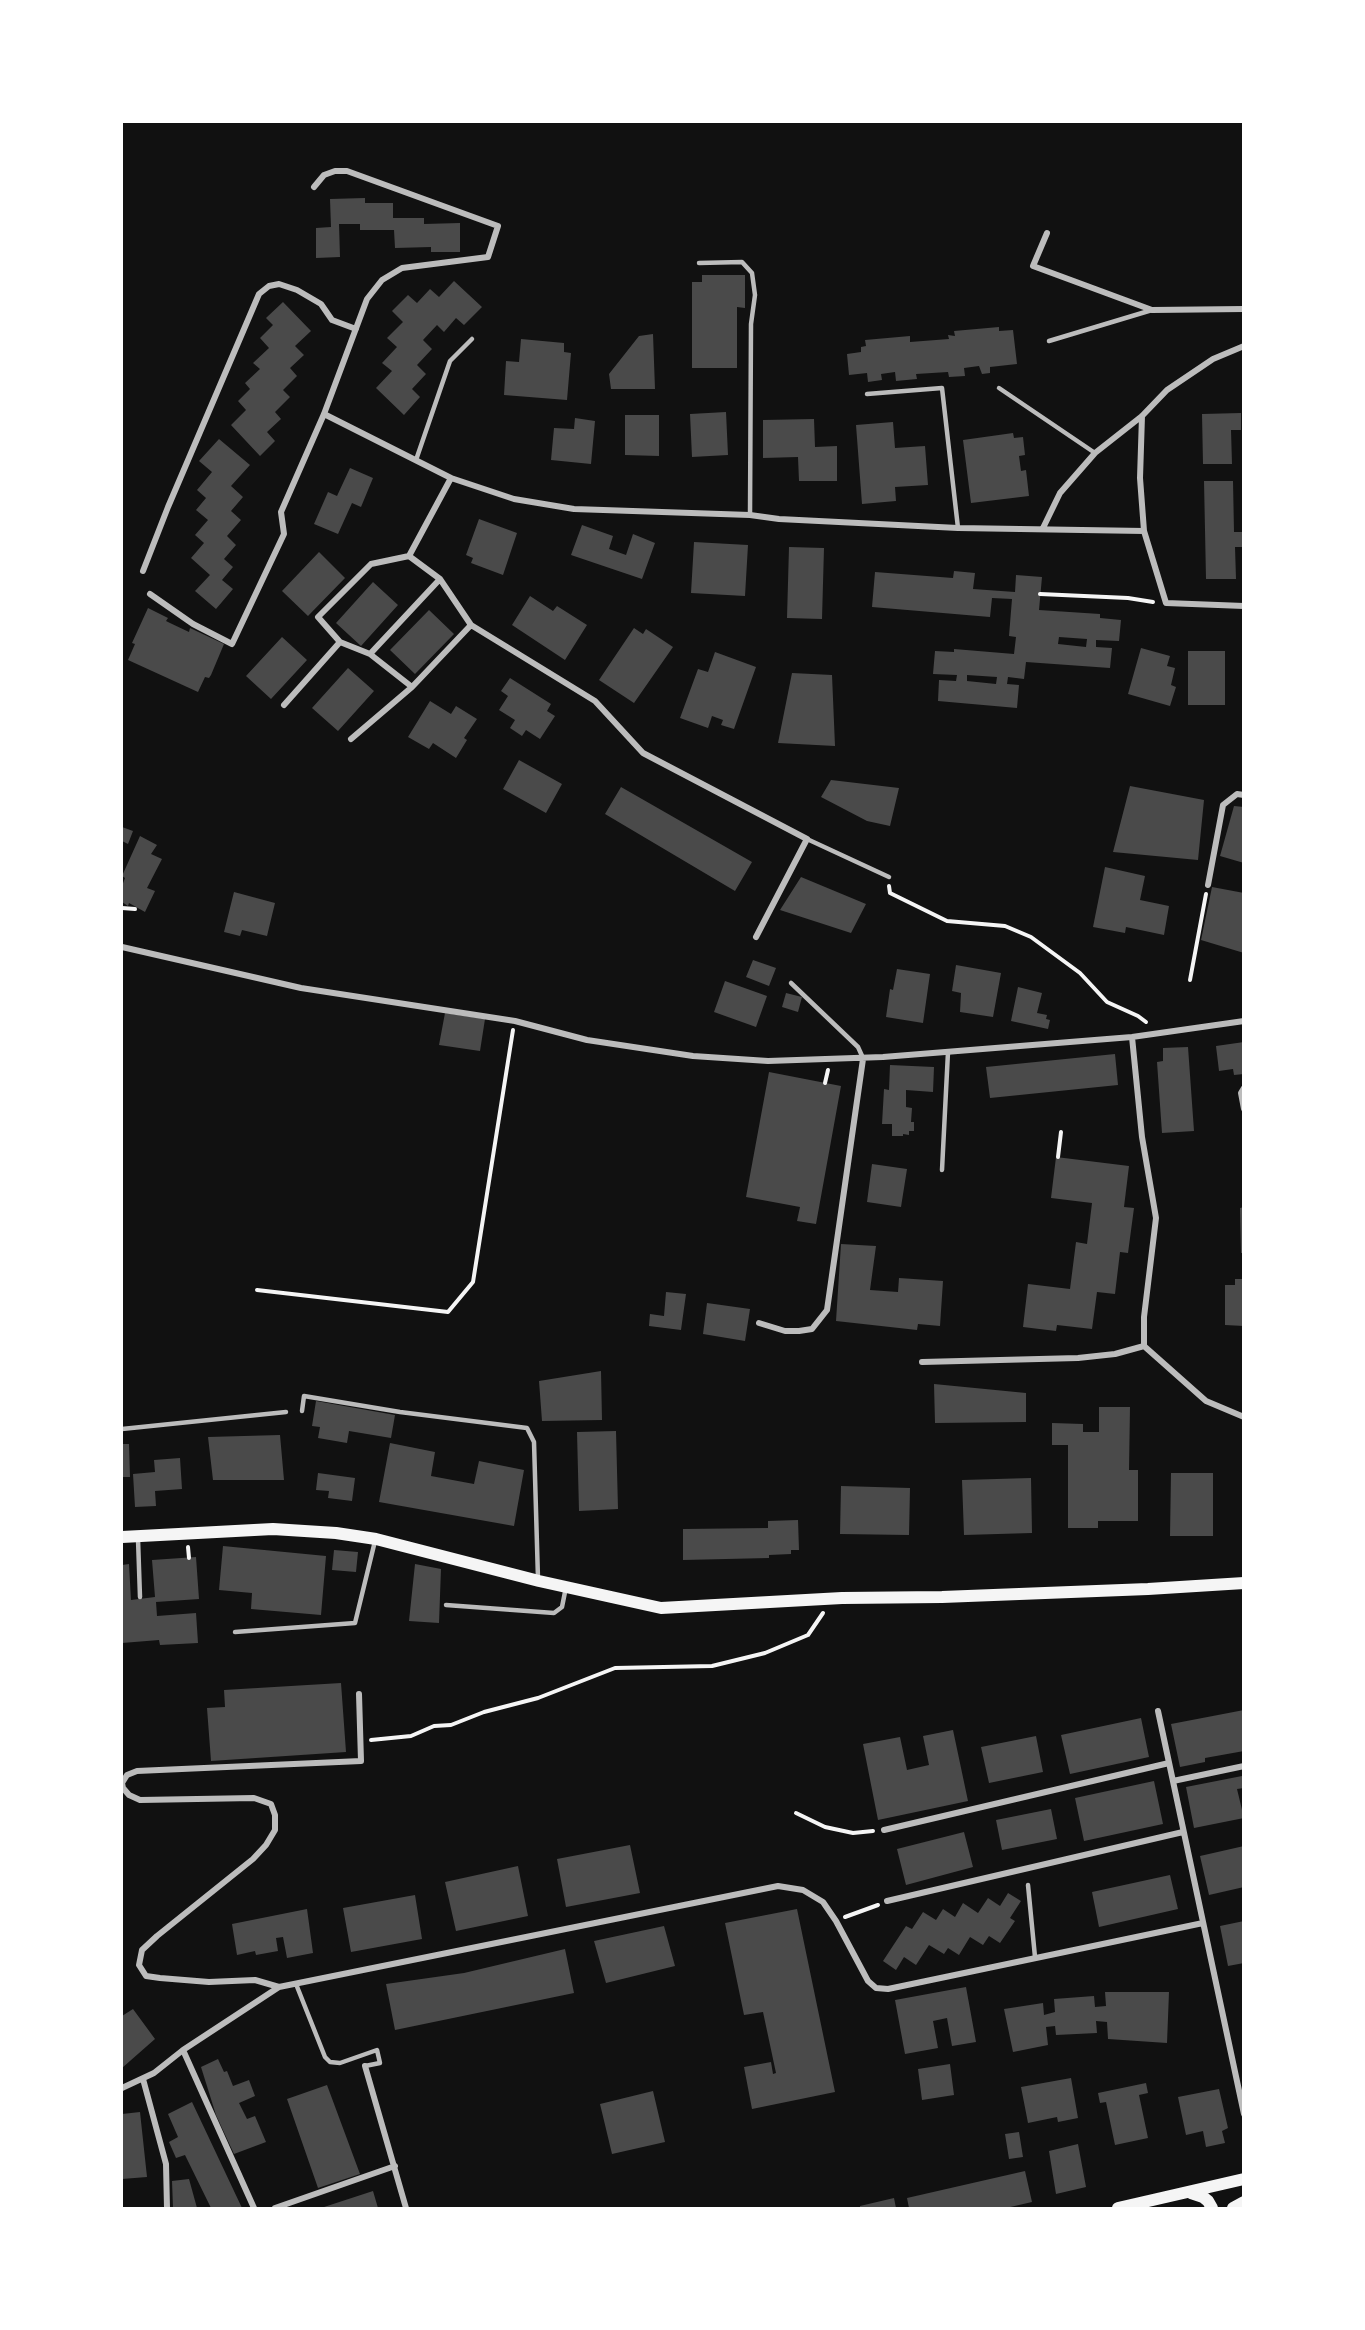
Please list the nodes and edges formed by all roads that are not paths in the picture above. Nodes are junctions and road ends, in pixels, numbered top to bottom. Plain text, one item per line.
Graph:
1 (314, 187) dead end
2 (1047, 234) dead end
3 (699, 263) dead end
4 (1244, 309) edge
5 (1152, 310) junction
6 (356, 329) junction
7 (472, 339) dead end
8 (1049, 341) dead end
9 (1244, 346) edge
10 (999, 388) dead end
11 (867, 393) dead end
12 (324, 414) junction
13 (1142, 416) junction
14 (1095, 453) junction
15 (416, 460) junction
16 (451, 478) junction
17 (750, 515) junction
18 (958, 528) junction
19 (1043, 528) junction
20 (1144, 531) junction
21 (409, 556) junction
22 (143, 571) dead end
23 (440, 579) junction
24 (150, 594) dead end
25 (1244, 606) edge
26 (471, 625) junction
27 (340, 642) junction
28 (370, 654) junction
29 (412, 687) junction
30 (284, 705) dead end
31 (351, 739) dead end
32 (1244, 795) edge
33 (807, 838) junction
34 (889, 876) road end
35 (1208, 885) road end
36 (756, 937) dead end
37 (122, 947) edge
38 (791, 983) dead end
39 (1244, 1021) edge
40 (1132, 1037) junction
41 (948, 1052) junction
42 (863, 1059) junction
43 (1244, 1088) edge
44 (1244, 1109) edge
45 (942, 1170) dead end
46 (759, 1323) dead end
47 (1144, 1346) junction
48 (922, 1362) dead end
49 (302, 1411) dead end
50 (286, 1412) dead end
51 (1244, 1417) edge
52 (122, 1429) edge
53 (137, 1536) junction
54 (122, 1537) edge
55 (376, 1539) junction
56 (538, 1581) junction
57 (1244, 1583) edge
58 (566, 1587) junction
59 (140, 1597) dead end
60 (446, 1605) dead end
61 (235, 1632) dead end
62 (359, 1694) dead end
63 (1158, 1711) dead end
64 (1169, 1763) junction
65 (1244, 1766) edge
66 (1173, 1781) junction
67 (122, 1783) edge
68 (884, 1830) road end
69 (1183, 1832) junction
70 (1028, 1885) dead end
71 (887, 1901) dead end
72 (1203, 1923) junction
73 (1035, 1957) junction
74 (296, 1984) junction
75 (279, 1987) junction
76 (183, 2050) junction
77 (364, 2066) joint
78 (143, 2079) junction
79 (122, 2088) edge
80 (1244, 2114) edge
81 (395, 2166) junction
82 (1244, 2179) edge
83 (1185, 2193) junction
84 (1244, 2202) edge
85 (167, 2208) edge
86 (254, 2208) edge
87 (275, 2208) edge
88 (406, 2208) edge
89 (1118, 2208) edge
90 (1212, 2208) edge
91 (1233, 2208) edge

1 - 6 street
2 - 5 street
3 - 17 lane
4 - 5 street
5 - 8 lane
6 - 12 street
6 - 22 street
7 - 15 lane
9 - 13 street
10 - 14 lane
11 - 18 lane
12 - 15 street
12 - 24 street
13 - 14 street
13 - 20 street
14 - 19 street
15 - 16 street
16 - 17 street
16 - 21 street
17 - 18 street
18 - 19 street
19 - 20 street
20 - 25 street
21 - 23 street
21 - 27 street
23 - 26 street
23 - 28 street
26 - 29 street
26 - 33 street
27 - 28 street
27 - 30 street
28 - 29 street
29 - 31 street
32 - 35 street
33 - 34 lane
33 - 36 street
37 - 42 street
38 - 42 lane
39 - 40 street
40 - 41 street
40 - 47 street
41 - 42 street
41 - 45 lane
42 - 46 street
43 - 44 street
47 - 48 street
47 - 51 street
49 - 56 lane
50 - 52 lane
53 - 54 main road
53 - 55 main road
53 - 59 lane
55 - 56 main road
55 - 61 lane
56 - 58 main road
57 - 58 main road
58 - 60 lane
62 - 67 street
63 - 64 street
64 - 66 street
64 - 68 street
65 - 66 street
66 - 69 street
67 - 75 street
69 - 71 street
69 - 72 street
70 - 73 lane
72 - 73 street
72 - 80 street
73 - 74 street
74 - 75 street
74 - 77 lane
75 - 76 street
76 - 78 street
76 - 86 street
77 - 81 street
78 - 79 street
78 - 85 street
81 - 87 street
81 - 88 street
82 - 83 main road
83 - 89 main road
83 - 90 main road
84 - 91 main road

